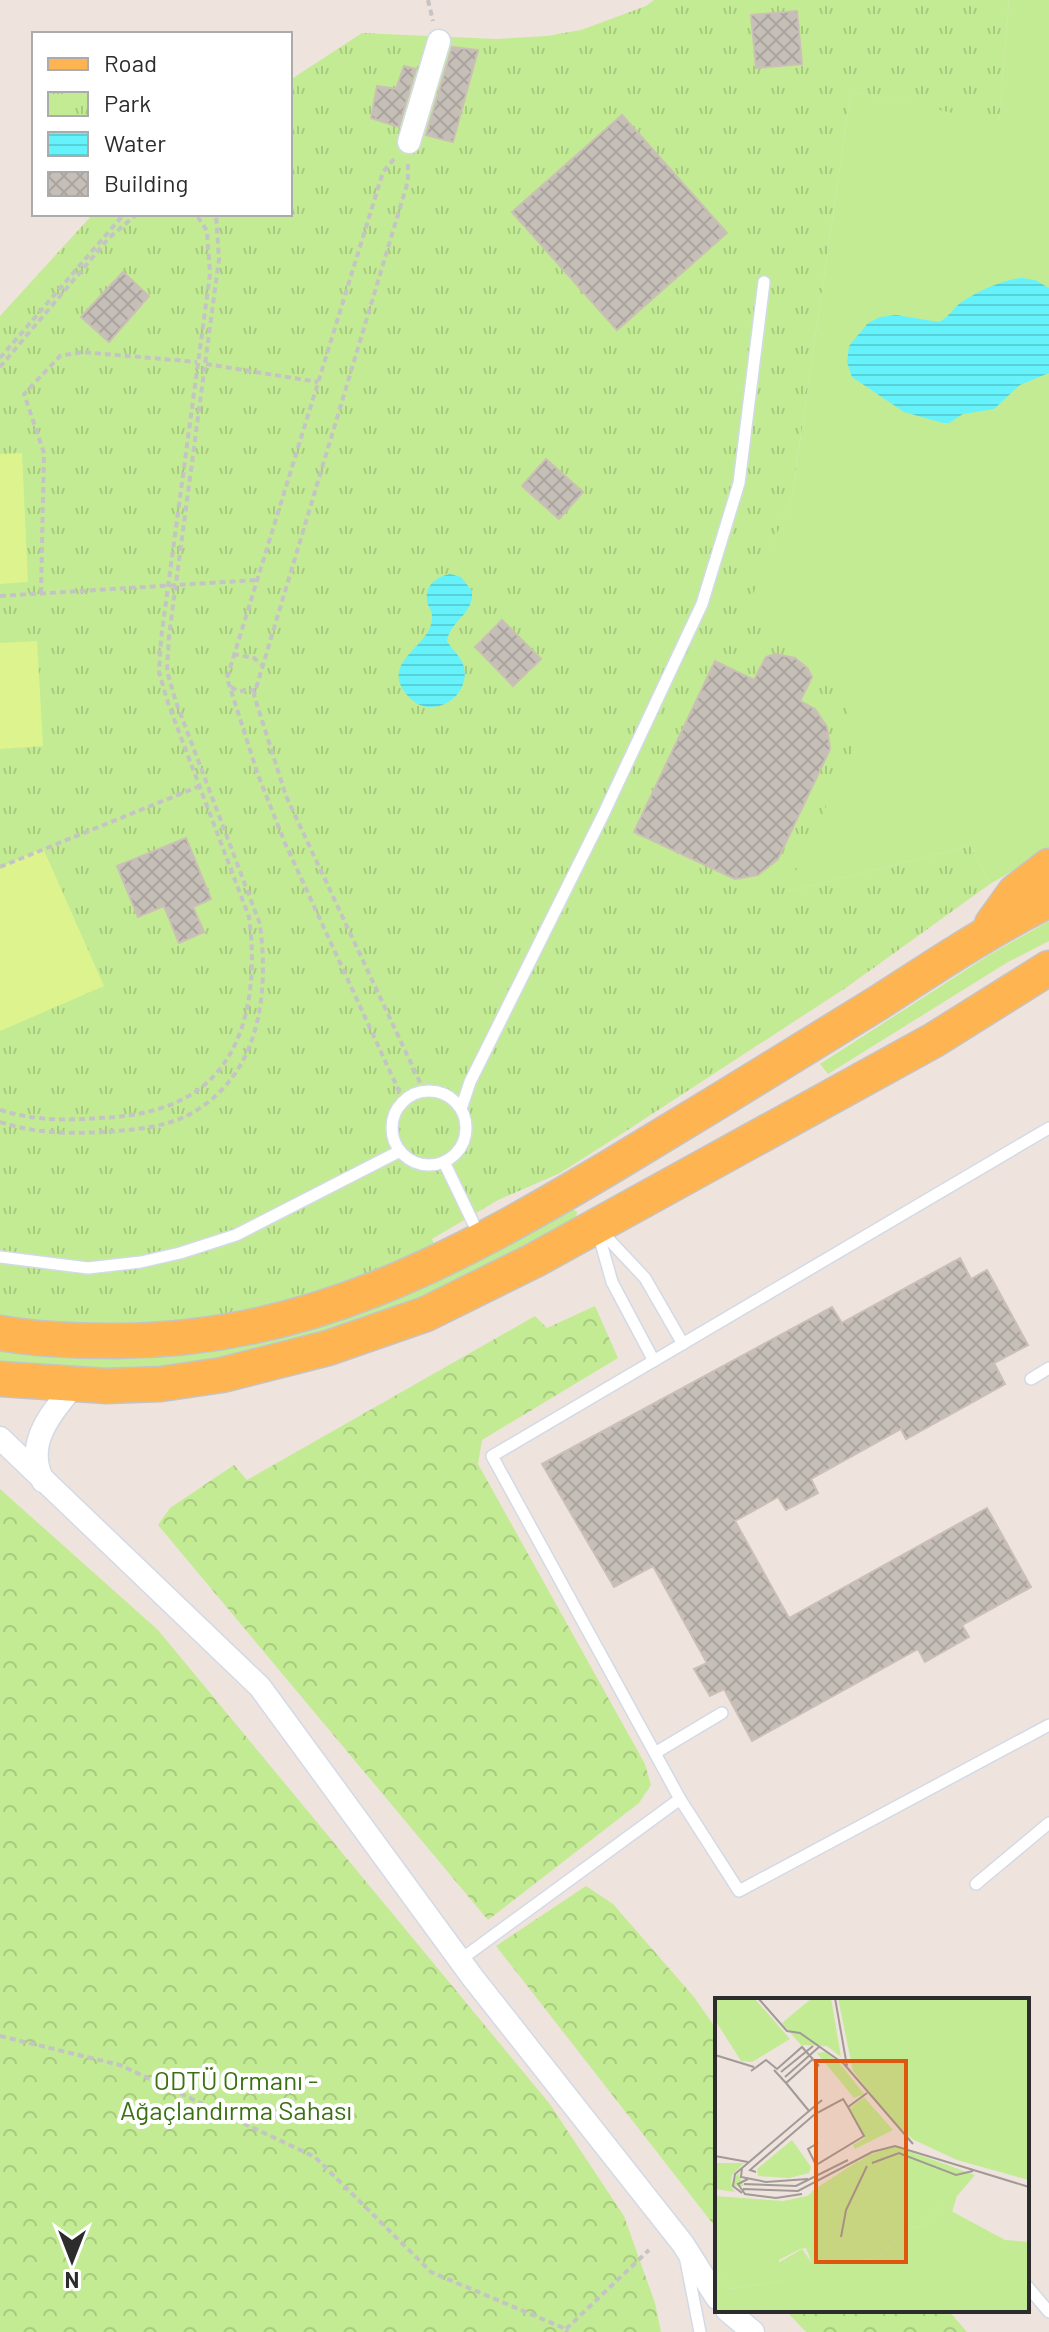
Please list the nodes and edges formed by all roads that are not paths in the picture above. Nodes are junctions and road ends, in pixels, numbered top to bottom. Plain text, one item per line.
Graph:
1 (439, 41) dead end
2 (409, 142) road end
3 (764, 282) dead end
4 (1049, 866) edge
5 (1049, 900) edge
6 (985, 934) junction
7 (1049, 968) edge
8 (1049, 995) edge
9 (934, 1040) junction
10 (458, 1105) junction
11 (1049, 1128) edge
12 (400, 1151) junction
13 (444, 1162) junction
14 (574, 1189) junction
15 (595, 1225) junction
16 (482, 1241) junction
17 (0, 1257) edge
18 (0, 1333) edge
19 (683, 1344) junction
20 (654, 1361) junction
21 (1049, 1368) edge
22 (0, 1379) edge
23 (1031, 1379) dead end
24 (74, 1385) junction
25 (0, 1438) edge
26 (44, 1482) junction
27 (722, 1713) dead end
28 (1049, 1725) edge
29 (655, 1753) junction
30 (680, 1799) junction
31 (1049, 1823) edge
32 (976, 1884) dead end
33 (460, 1960) junction
34 (683, 2244) junction
35 (1029, 2288) edge
36 (715, 2295) edge
37 (729, 2312) edge
38 (1049, 2312) edge
39 (700, 2332) edge
40 (753, 2332) edge

1 - 2 street
3 - 10 lane
4 - 6 main road
5 - 6 main road
6 - 14 main road
7 - 9 main road
8 - 9 main road
9 - 15 main road
10 - 12 lane
10 - 13 lane
11 - 19 lane
12 - 13 lane
12 - 17 lane
13 - 16 lane
14 - 15 main road
14 - 16 main road
15 - 19 lane
15 - 20 lane
15 - 24 main road
16 - 18 main road
19 - 20 lane
20 - 29 lane
21 - 23 lane
22 - 24 main road
24 - 26 street
25 - 26 street
26 - 33 street
27 - 29 lane
28 - 30 lane
29 - 30 lane
30 - 33 lane
31 - 32 lane
33 - 34 street
34 - 36 street
34 - 39 lane
35 - 38 lane
37 - 40 street

